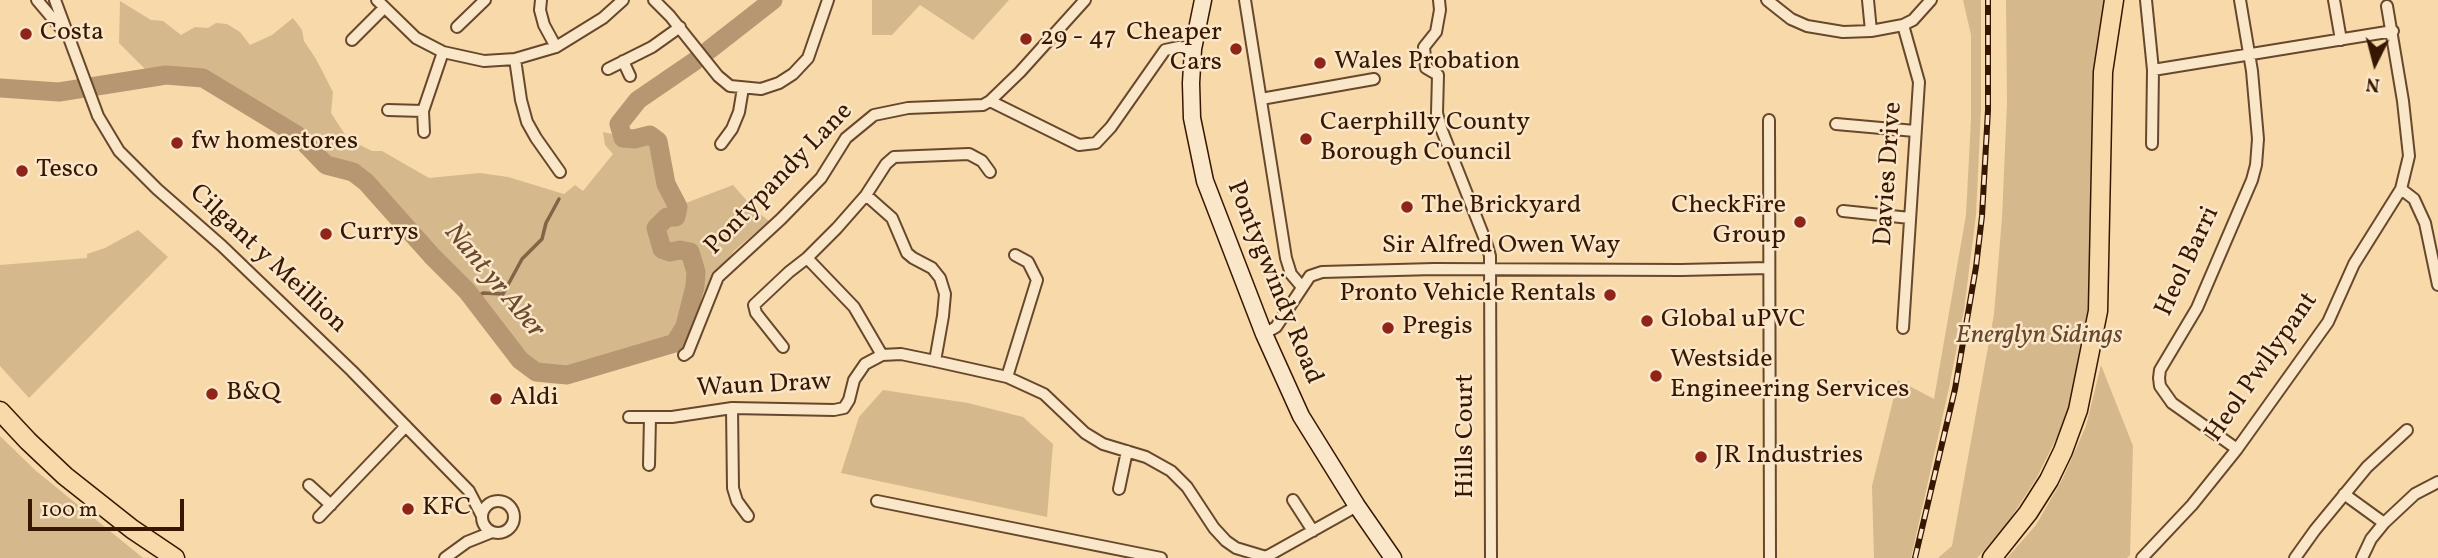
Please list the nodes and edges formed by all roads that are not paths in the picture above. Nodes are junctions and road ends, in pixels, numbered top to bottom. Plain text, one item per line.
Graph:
1 (37, 0) edge
2 (55, 0) edge
3 (485, 0) edge
4 (541, 0) edge
5 (623, 0) edge
6 (654, 0) edge
7 (828, 0) edge
8 (1085, 0) edge
9 (1203, 0) edge
10 (1245, 0) edge
11 (1439, 0) edge
12 (1767, 0) edge
13 (1868, 0) edge
14 (1931, 0) edge
15 (2114, 0) edge
16 (2146, 0) edge
17 (2240, 0) edge
18 (2334, 0) edge
19 (381, 4) edge
20 (2387, 6) dead end
21 (1903, 25) junction
22 (457, 27) dead end
23 (680, 27) junction
24 (1871, 31) junction
25 (2393, 32) junction
26 (70, 40) junction
27 (352, 40) dead end
28 (2341, 40) junction
29 (556, 47) junction
30 (1193, 49) junction
31 (443, 52) junction
32 (2249, 55) junction
33 (515, 59) junction
34 (623, 61) junction
35 (608, 69) dead end
36 (2152, 70) junction
37 (630, 76) dead end
38 (1374, 79) dead end
39 (743, 88) junction
40 (1261, 99) junction
41 (990, 101) junction
42 (388, 110) dead end
43 (423, 111) junction
44 (1769, 120) dead end
45 (1836, 124) dead end
46 (1915, 131) junction
47 (424, 132) dead end
48 (721, 144) dead end
49 (2152, 144) dead end
50 (560, 172) dead end
51 (990, 172) dead end
52 (2401, 189) junction
53 (866, 195) junction
54 (1843, 211) dead end
55 (1910, 218) junction
56 (1015, 255) dead end
57 (807, 258) junction
58 (1768, 268) junction
59 (1489, 271) junction
60 (2438, 283) edge
61 (1302, 287) junction
62 (1903, 328) dead end
63 (1264, 334) junction
64 (783, 347) dead end
65 (684, 355) dead end
66 (883, 355) junction
67 (935, 361) junction
68 (1007, 377) junction
69 (732, 408) junction
70 (0, 411) edge
71 (629, 417) dead end
72 (650, 417) junction
73 (407, 426) junction
74 (2407, 430) dead end
75 (2237, 449) junction
76 (1127, 451) junction
77 (649, 465) dead end
78 (2438, 482) edge
79 (309, 485) dead end
80 (1119, 489) dead end
81 (469, 491) junction
82 (2344, 494) junction
83 (1293, 500) dead end
84 (877, 501) dead end
85 (494, 502) junction
86 (331, 505) junction
87 (1357, 506) junction
88 (748, 516) dead end
89 (319, 517) dead end
90 (482, 517) junction
91 (2384, 523) junction
92 (1313, 531) junction
93 (492, 532) junction
94 (467, 542) junction
95 (175, 558) edge
96 (445, 558) edge
97 (1161, 558) edge
98 (1265, 558) edge
99 (1393, 558) edge
100 (1491, 558) edge
101 (1770, 558) edge
102 (1992, 558) edge
103 (2142, 558) edge
104 (2295, 558) edge
105 (2362, 558) edge

1 - 26 street, Cilgant y Meillion
2 - 26 street, Cilgant y Meillion
3 - 22 street
4 - 29 street
5 - 29 street
6 - 23 street
7 - 39 street
8 - 41 street
9 - 30 main road, Pontygwindy Road
10 - 40 street, Pontygwindy Road
11 - 59 street, Hills Court
12 - 24 street
13 - 24 street
14 - 21 street
15 - 102 main road
16 - 36 street
17 - 32 street, Heol Barri
18 - 28 street
19 - 27 street
19 - 31 street
20 - 25 street, Heol Pwllypant
21 - 24 street
21 - 46 street, Davies Drive
23 - 34 street
23 - 39 street
25 - 28 street
25 - 52 street, Heol Pwllypant
26 - 73 street, Cilgant y Meillion
28 - 32 street
29 - 33 street
30 - 41 street
30 - 63 main road, Pontygwindy Road
31 - 33 street
31 - 43 street
32 - 36 street
32 - 75 street, Heol Barri
33 - 50 street
34 - 35 street
34 - 37 street
36 - 49 street
38 - 40 street
39 - 48 street
40 - 61 street, Pontygwindy Road
41 - 65 street, Pontypandy Lane
42 - 43 street
43 - 47 street
44 - 58 street
45 - 46 street
46 - 55 street, Davies Drive
51 - 53 street
52 - 60 street
52 - 75 street, Heol Pwllypant
53 - 57 street
53 - 67 street
54 - 55 street
55 - 62 street, Davies Drive
56 - 68 street
57 - 64 street
57 - 66 street
58 - 59 street, Sir Alfred Owen Way
58 - 101 street
59 - 61 street, Sir Alfred Owen Way
59 - 100 street, Hills Court
61 - 63 street, Sir Alfred Owen Way
63 - 87 main road, Pontygwindy Road
66 - 67 street
66 - 69 street, Waun Draw
67 - 68 street
68 - 76 street
69 - 72 street, Waun Draw
69 - 88 street
70 - 95 main road
71 - 72 street, Waun Draw
72 - 77 street
73 - 81 street, Cilgant y Meillion
73 - 86 street
74 - 82 street
75 - 103 street, Heol Pwllypant
76 - 80 street
76 - 98 street
78 - 91 street
79 - 86 street
81 - 85 street, Cilgant y Meillion
81 - 90 street, Cilgant y Meillion
82 - 91 street
82 - 104 street
83 - 92 street
84 - 97 street
85 - 90 street
85 - 93 street
86 - 89 street
87 - 92 street
87 - 99 main road, Pontygwindy Road
90 - 93 street
90 - 94 street
91 - 105 street
92 - 98 street
93 - 94 street
94 - 96 street

